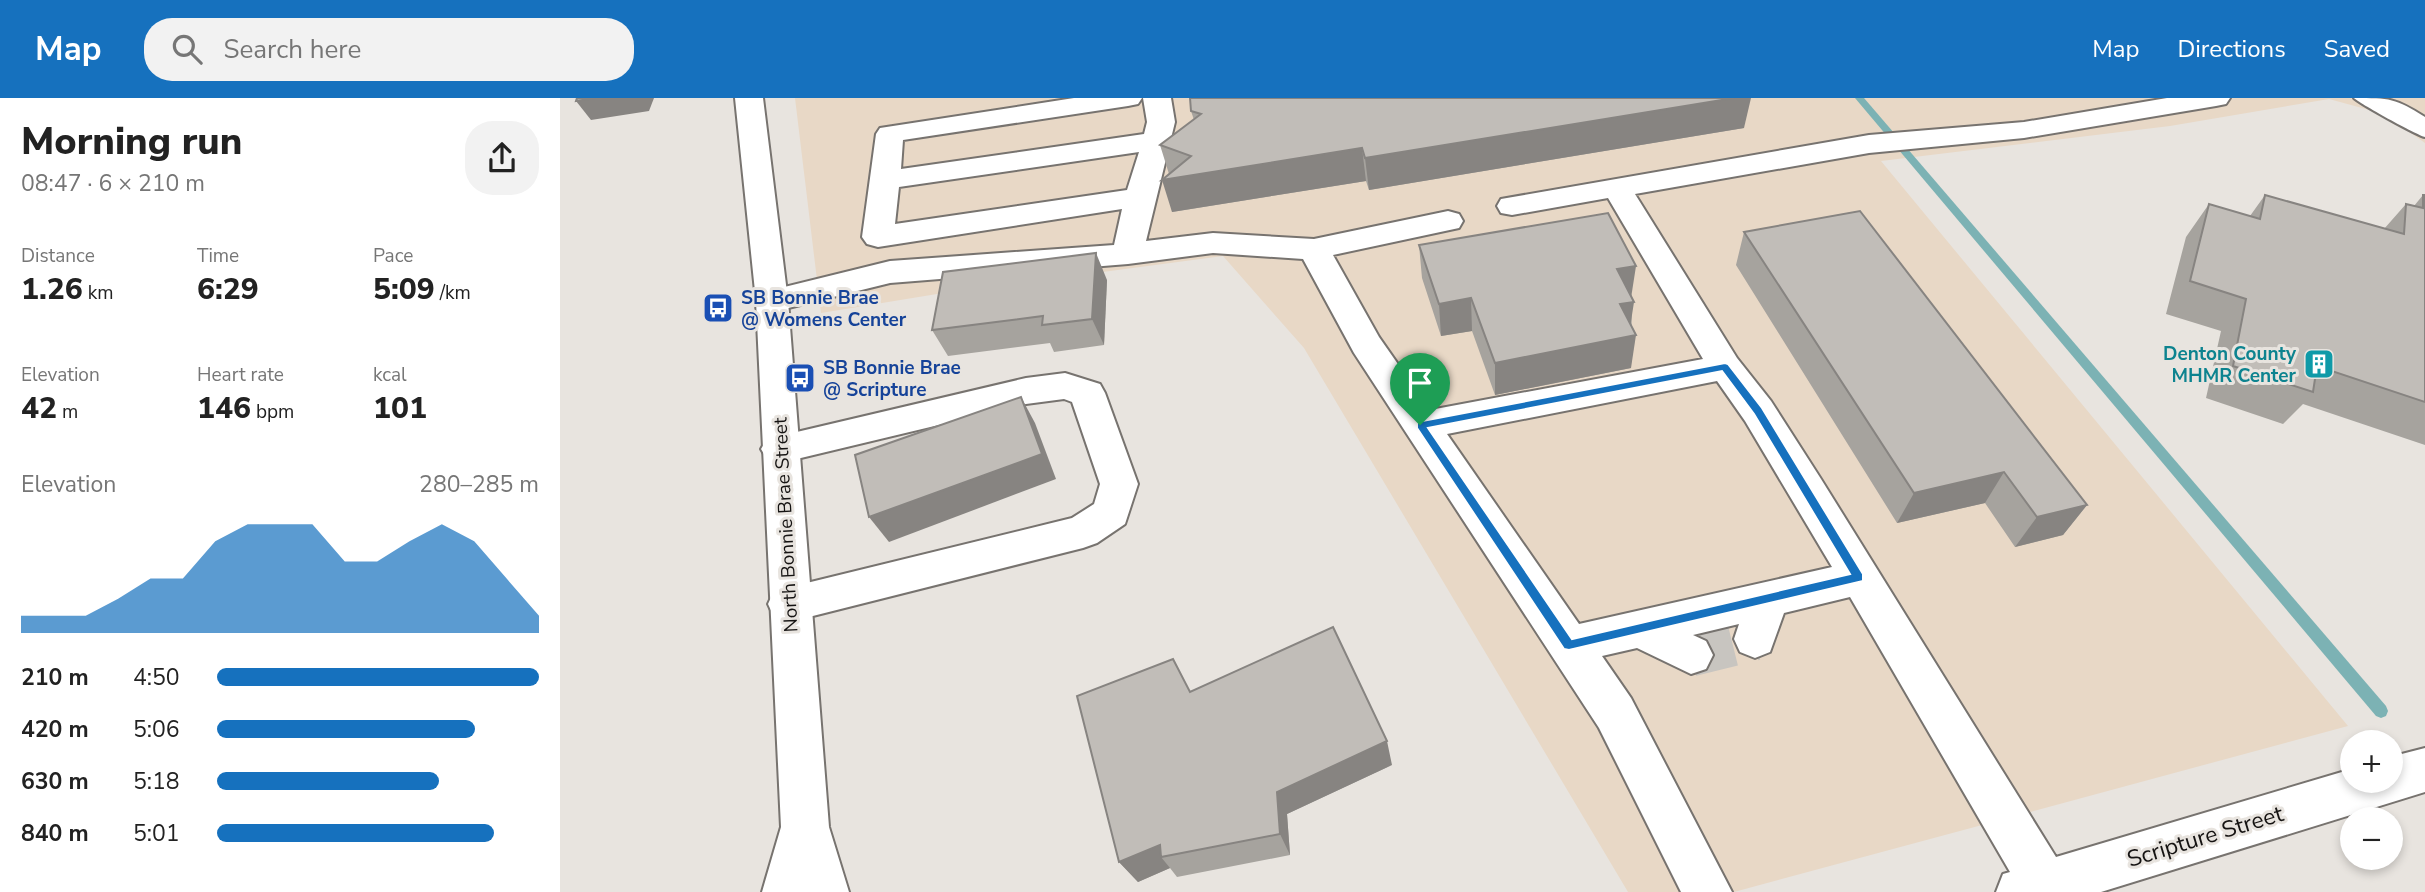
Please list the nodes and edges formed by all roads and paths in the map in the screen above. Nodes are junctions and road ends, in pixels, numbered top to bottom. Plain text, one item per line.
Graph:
1 (749, 98) edge
2 (1128, 98) edge
3 (1157, 98) edge
4 (2216, 98) edge
5 (2368, 98) edge
6 (2425, 130) edge
7 (1156, 141) junction
8 (885, 180) junction
9 (1618, 188) junction
10 (1140, 197) junction
11 (1512, 206) dead end
12 (1448, 221) dead end
13 (1314, 249) junction
14 (1128, 254) junction
15 (772, 301) junction
16 (1725, 367) junction
17 (1420, 425) junction
18 (780, 449) junction
19 (1859, 578) junction
20 (1768, 599) junction
21 (789, 604) junction
22 (1641, 629) junction
23 (1755, 639) dead end
24 (1569, 645) junction
25 (1691, 655) tunnel mouth
26 (2425, 770) edge
27 (2403, 776) edge
28 (2347, 793) edge
29 (805, 827) junction
30 (2033, 888) edge
31 (787, 892) edge
32 (824, 892) edge
33 (1707, 892) edge

1 - 15 main road, North Bonnie Brae Street
2 - 8 main road
3 - 7 main road
4 - 9 main road
5 - 6 main road
7 - 8 main road
7 - 10 main road
8 - 10 main road
9 - 11 main road
9 - 16 main road
10 - 14 main road
12 - 13 main road
13 - 14 main road
13 - 17 main road
14 - 15 main road
15 - 18 main road, North Bonnie Brae Street
16 - 17 main road
16 - 19 main road
17 - 24 main road
18 - 21 main road, North Bonnie Brae Street
18 - 21 main road
19 - 20 main road
19 - 30 main road
20 - 22 main road
20 - 23 main road
21 - 29 main road, North Bonnie Brae Street
22 - 24 main road
22 - 25 main road
24 - 33 main road
26 - 27 main road, Scripture Street
28 - 30 main road, Scripture Street
29 - 31 main road, North Bonnie Brae Street
29 - 32 main road, North Bonnie Brae Street

